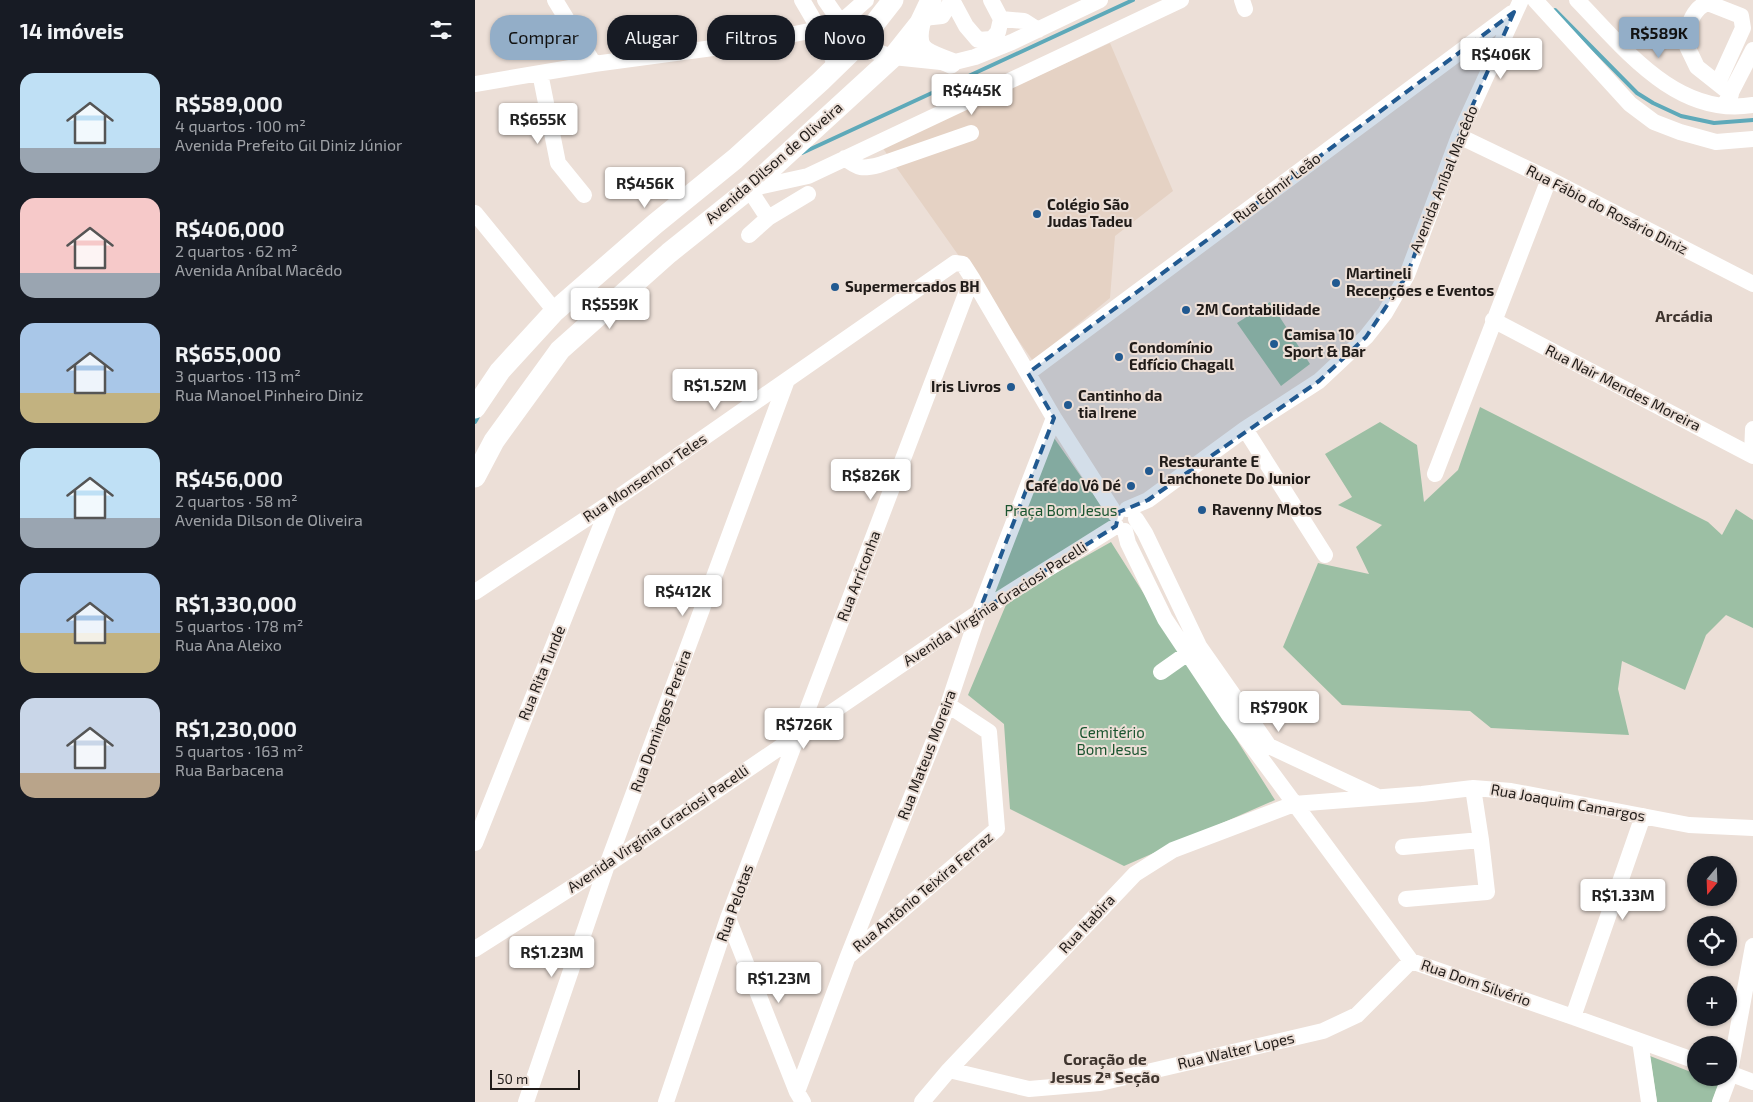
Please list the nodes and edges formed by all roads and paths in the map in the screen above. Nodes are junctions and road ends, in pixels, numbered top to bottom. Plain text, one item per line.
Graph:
1 (555, 0) edge
2 (803, 0) edge
3 (825, 0) edge
4 (866, 0) edge
5 (893, 0) edge
6 (952, 0) edge
7 (991, 0) edge
8 (1100, 0) edge
9 (1181, 0) edge
10 (1535, 0) edge
11 (1577, 0) edge
12 (1517, 6) edge
13 (925, 14) edge
14 (811, 15) edge
15 (835, 15) edge
16 (858, 15) edge
17 (873, 15) edge
18 (1001, 19) junction
19 (1038, 30) junction
20 (805, 32) edge
21 (1753, 50) edge
22 (884, 52) edge
23 (893, 57) junction
24 (833, 60) edge
25 (838, 60) edge
26 (951, 63) junction
27 (594, 64) junction
28 (836, 66) junction
29 (540, 73) junction
30 (477, 81) edge
31 (1718, 83) junction
32 (1728, 100) junction
33 (1753, 104) edge
34 (971, 133) dead end
35 (1459, 136) junction
36 (1753, 139) edge
37 (735, 158) junction
38 (845, 158) junction
39 (1549, 180) junction
40 (749, 188) junction
41 (584, 194) dead end
42 (807, 194) dead end
43 (475, 213) edge
44 (768, 218) junction
45 (749, 234) dead end
46 (972, 278) junction
47 (1753, 284) edge
48 (555, 311) junction
49 (1493, 320) junction
50 (1028, 372) junction
51 (787, 380) junction
52 (475, 408) edge
53 (1054, 418) junction
54 (1245, 429) junction
55 (1753, 429) edge
56 (1752, 455) edge
57 (1435, 474) dead end
58 (475, 478) edge
59 (610, 503) junction
60 (1126, 519) junction
61 (1325, 555) dead end
62 (475, 592) edge
63 (979, 612) junction
64 (1193, 649) junction
65 (1161, 672) dead end
66 (948, 705) junction
67 (799, 734) junction
68 (1474, 794) junction
69 (1379, 797) junction
70 (1294, 804) junction
71 (1643, 816) junction
72 (1751, 830) edge
73 (1481, 840) junction
74 (475, 843) edge
75 (1403, 847) dead end
76 (607, 865) junction
77 (1406, 899) dead end
78 (728, 918) junction
79 (1753, 946) edge
80 (475, 949) edge
81 (848, 956) junction
82 (1411, 961) junction
83 (1573, 1016) junction
84 (1736, 1036) edge
85 (1640, 1041) junction
86 (1687, 1059) edge
87 (949, 1070) junction
88 (1737, 1077) edge
89 (1753, 1082) edge
90 (1725, 1086) edge
91 (800, 1097) edge
92 (526, 1102) edge
93 (666, 1102) edge
94 (922, 1102) edge
95 (1649, 1102) edge
96 (1720, 1102) edge

1 - 27 street
2 - 14 street
3 - 15 street
4 - 16 street
5 - 17 main road, Avenida Dilson de Oliveira
6 - 13 street
6 - 18 street
7 - 18 street
8 - 19 street
9 - 38 street
10 - 36 street
11 - 32 street
12 - 35 street, Avenida Aníbal Macêdo
12 - 50 street, Rua Edmir Leão
13 - 23 main road, Avenida Dilson de Oliveira
13 - 26 main road
18 - 19 street
19 - 26 street
20 - 27 street
21 - 32 street
22 - 23 street
23 - 26 street
23 - 40 main road, Avenida Dilson de Oliveira
24 - 28 street
25 - 28 main road, Avenida Dilson de Oliveira
27 - 29 street
28 - 37 main road, Avenida Dilson de Oliveira
29 - 30 street
29 - 41 street
31 - 31 street
31 - 32 street
32 - 33 street
34 - 38 street
35 - 39 street, Rua Fábio do Rosário Diniz
35 - 54 street, Avenida Aníbal Macêdo
37 - 40 main road
37 - 48 main road, Avenida Dilson de Oliveira
38 - 40 street
39 - 47 street, Rua Fábio do Rosário Diniz
39 - 49 street
40 - 44 street
40 - 58 main road, Avenida Dilson de Oliveira
42 - 44 street
43 - 48 street
44 - 45 street
46 - 50 street
46 - 51 street, Rua Monsenhor Teles
46 - 67 street, Rua Arriconha
48 - 52 main road, Avenida Dilson de Oliveira
49 - 56 street, Rua Nair Mendes Moreira
49 - 57 street
50 - 53 street
51 - 59 street, Rua Monsenhor Teles
51 - 76 street, Rua Domingos Pereira
53 - 60 street
53 - 63 street, Rua Mateus Moreira
54 - 60 street, Avenida Aníbal Macêdo
54 - 61 street
55 - 56 street
59 - 62 street, Rua Monsenhor Teles
59 - 74 street, Rua Rita Tunde
60 - 63 street, Avenida Virgínia Graciosi Pacelli
60 - 64 street
63 - 66 street, Rua Mateus Moreira
63 - 67 street, Avenida Virgínia Graciosi Pacelli
64 - 65 street
64 - 69 street
64 - 70 street, Rua Dom Silvério
66 - 81 street, Rua Mateus Moreira
66 - 81 street, Rua Antônio Teixira Ferraz
67 - 76 street, Avenida Virgínia Graciosi Pacelli
67 - 78 street, Rua Pelotas
68 - 69 street, Rua Joaquim Camargos
68 - 71 street, Rua Joaquim Camargos
68 - 73 street
69 - 70 street, Rua Joaquim Camargos
70 - 82 street, Rua Dom Silvério
70 - 87 street, Rua Itabira
71 - 72 street, Rua Joaquim Camargos
71 - 83 street
73 - 75 street
73 - 77 street
76 - 80 street, Avenida Virgínia Graciosi Pacelli
76 - 92 street, Rua Domingos Pereira
78 - 91 street
78 - 93 street, Rua Pelotas
79 - 84 street
81 - 91 street, Rua Mateus Moreira
82 - 83 street, Rua Dom Silvério
82 - 87 street, Rua Walter Lopes
83 - 85 street, Rua Dom Silvério
85 - 86 street, Rua Dom Silvério
85 - 95 street
87 - 94 street, Rua Itabira
88 - 89 street
90 - 96 street

